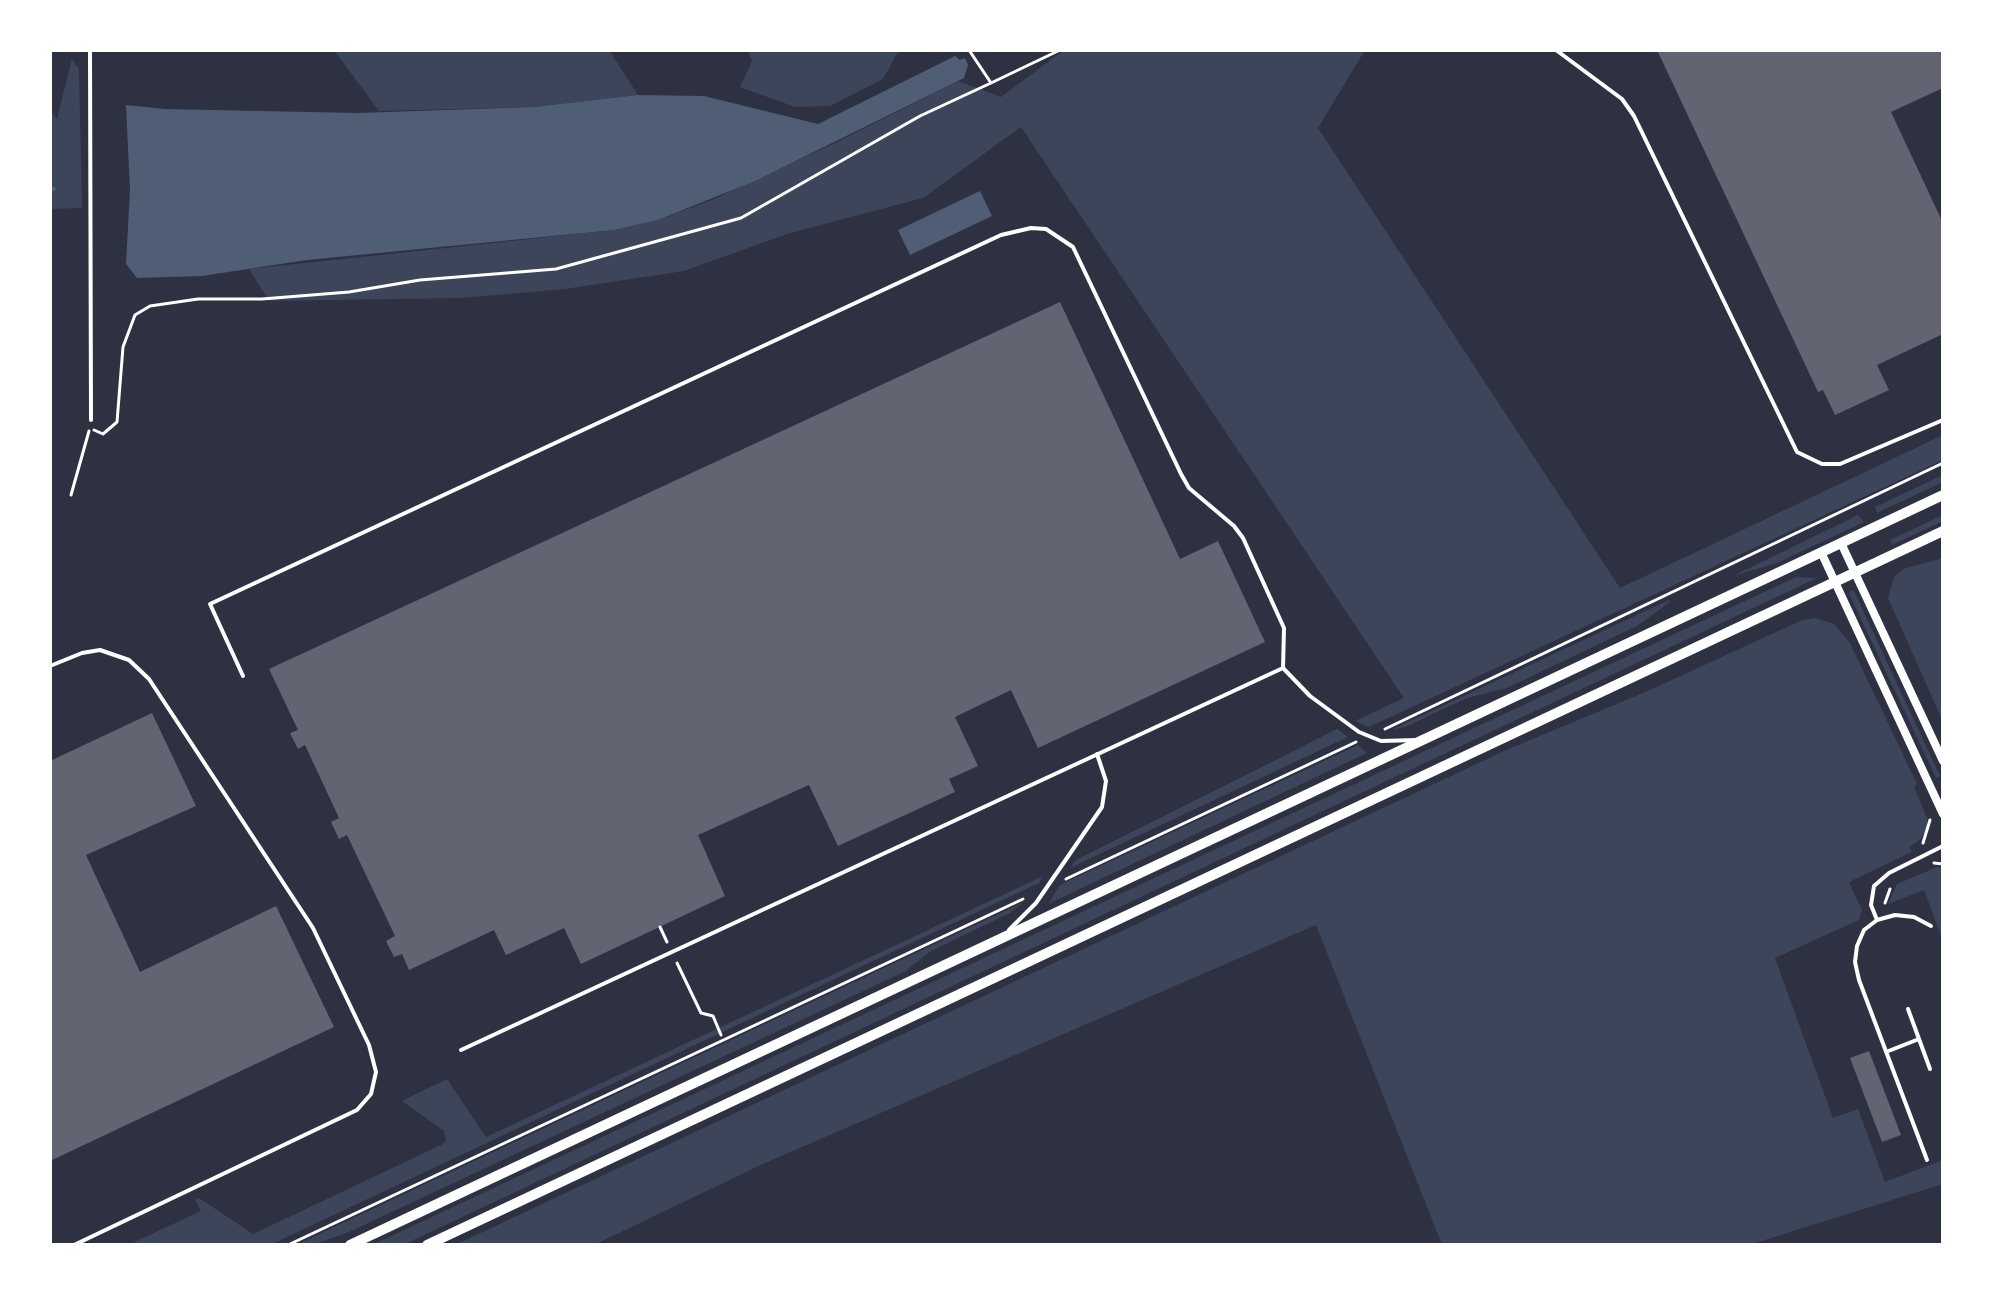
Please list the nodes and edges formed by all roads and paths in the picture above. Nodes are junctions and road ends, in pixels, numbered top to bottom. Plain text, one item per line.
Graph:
1 (90, 50) edge
2 (969, 50) edge
3 (1060, 50) edge
4 (1556, 50) edge
5 (991, 83) junction
6 (91, 420) junction
7 (1943, 420) edge
8 (1943, 463) edge
9 (71, 495) dead end
10 (1943, 495) edge
11 (1943, 531) edge
12 (1841, 543) junction
13 (1821, 552) junction
14 (1855, 573) junction
15 (1834, 582) junction
16 (50, 666) edge
17 (1283, 668) junction
18 (243, 676) dead end
19 (1928, 729) junction
20 (1369, 736) junction
21 (1423, 740) junction
22 (1943, 740) edge
23 (1097, 754) junction
24 (1943, 761) edge
25 (1929, 813) dead end
26 (1943, 814) edge
27 (1943, 846) edge
28 (1923, 856) junction
29 (1899, 879) dead end
30 (1046, 888) junction
31 (1885, 903) dead end
32 (1877, 920) junction
33 (1931, 926) dead end
34 (660, 927) dead end
35 (1000, 939) junction
36 (672, 952) junction
37 (1908, 1009) dead end
38 (721, 1035) dead end
39 (1919, 1039) junction
40 (461, 1050) dead end
41 (1886, 1052) junction
42 (1930, 1069) dead end
43 (1927, 1160) dead end
44 (74, 1245) edge
45 (288, 1245) edge
46 (350, 1245) edge
47 (427, 1245) edge

1 - 6 lane
2 - 5 path
3 - 5 path
4 - 7 lane
5 - 6 path
6 - 9 path
8 - 20 path
10 - 12 street
11 - 14 street
12 - 13 street
12 - 14 street
13 - 15 street
13 - 21 street
14 - 15 street
14 - 19 street
15 - 26 street
15 - 47 street
16 - 44 lane
17 - 18 lane
17 - 20 lane
17 - 23 lane
19 - 22 street
19 - 24 street
20 - 21 lane
20 - 30 path
21 - 35 street
23 - 30 lane
23 - 36 lane
25 - 28 path
27 - 28 lane
28 - 32 lane
29 - 31 path
30 - 35 lane
30 - 45 path
32 - 33 lane
32 - 41 lane
34 - 36 path
35 - 46 street
36 - 38 path
36 - 40 lane
37 - 39 lane
39 - 41 lane
39 - 42 lane
41 - 43 lane

